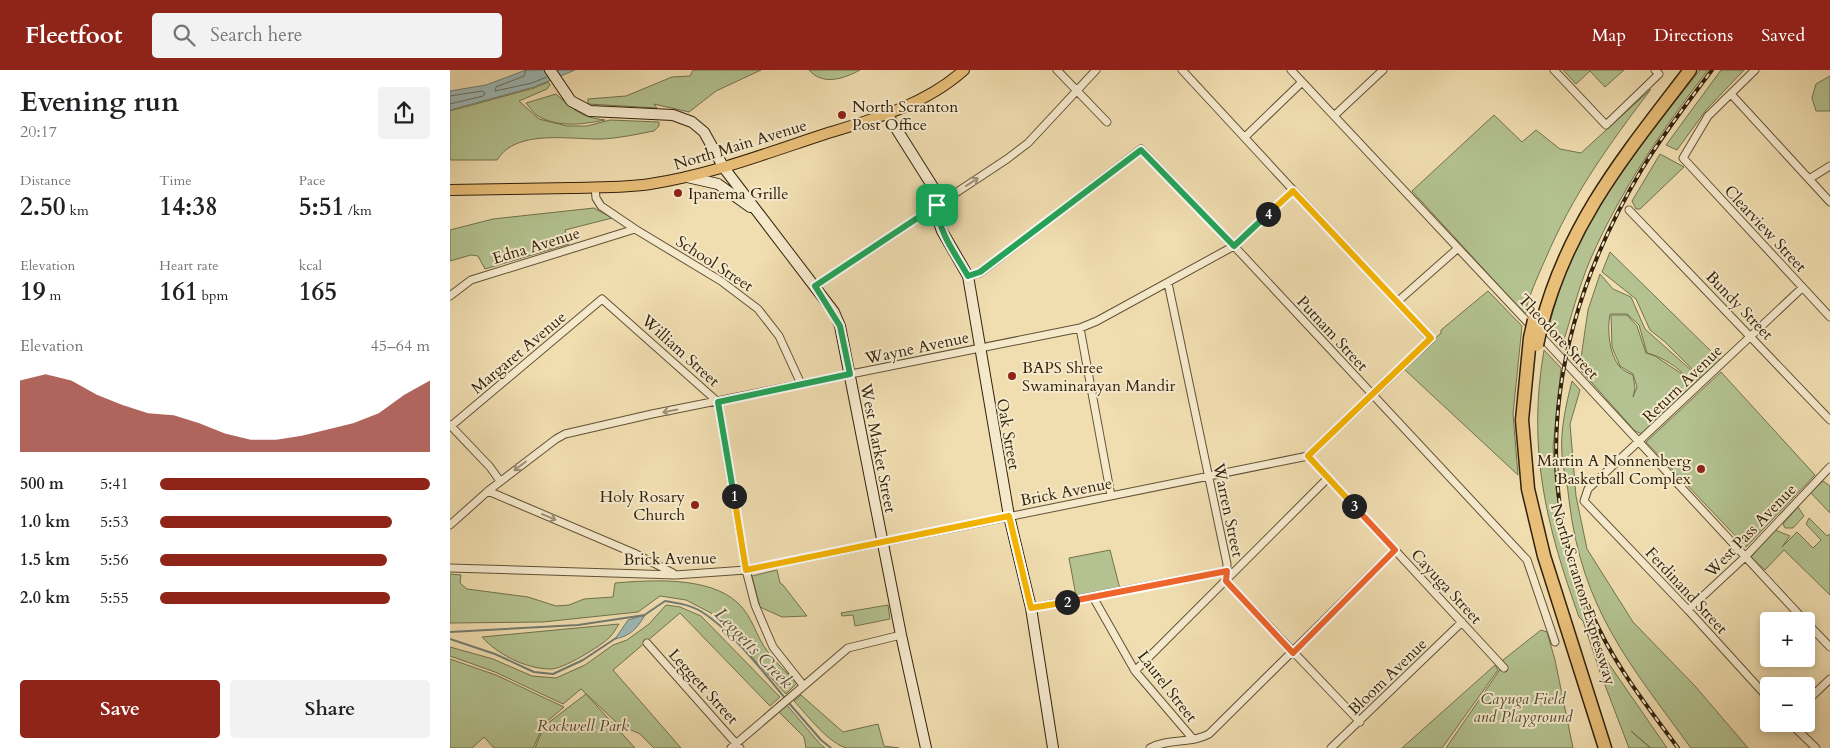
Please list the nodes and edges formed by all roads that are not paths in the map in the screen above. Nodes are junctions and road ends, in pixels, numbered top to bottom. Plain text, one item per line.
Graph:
1 (550, 70) edge
2 (964, 70) edge
3 (1057, 70) edge
4 (1096, 70) edge
5 (1182, 70) edge
6 (1291, 70) edge
7 (1383, 70) edge
8 (1554, 70) edge
9 (1680, 70) edge
10 (1690, 70) edge
11 (1755, 70) edge
12 (1657, 72) edge
13 (1302, 82) junction
14 (1076, 91) junction
15 (1730, 94) junction
16 (887, 114) junction
17 (1335, 114) junction
18 (1107, 122) dead end
19 (1245, 137) junction
20 (1830, 166) edge
21 (724, 168) junction
22 (686, 177) junction
23 (1809, 179) junction
24 (594, 187) junction
25 (450, 190) edge
26 (1293, 191) junction
27 (1830, 202) edge
28 (937, 205) junction
29 (1629, 210) dead end
30 (757, 212) junction
31 (635, 229) junction
32 (1234, 246) junction
33 (1457, 249) junction
34 (968, 276) junction
35 (1168, 283) junction
36 (815, 286) junction
37 (1802, 288) junction
38 (450, 296) edge
39 (602, 299) joint
40 (1397, 302) junction
41 (1830, 317) edge
42 (1538, 323) junction
43 (1080, 328) junction
44 (1752, 336) junction
45 (1534, 341) junction
46 (979, 348) junction
47 (850, 374) junction
48 (800, 384) junction
49 (1372, 395) junction
50 (718, 402) junction
51 (1830, 420) edge
52 (451, 426) edge
53 (1640, 443) junction
54 (1308, 456) junction
55 (1830, 467) edge
56 (1207, 475) junction
57 (1328, 478) junction
58 (500, 481) junction
59 (488, 491) junction
60 (1111, 496) junction
61 (1584, 500) joint
62 (1009, 516) junction
63 (450, 525) edge
64 (882, 541) junction
65 (1395, 550) junction
66 (1745, 557) junction
67 (450, 568) edge
68 (746, 570) junction
69 (1227, 571) junction
70 (675, 574) junction
71 (1226, 581) junction
72 (1093, 597) junction
73 (1031, 608) junction
74 (1688, 610) junction
75 (1797, 612) edge
76 (1462, 622) junction
77 (1815, 631) edge
78 (901, 635) junction
79 (1555, 642) dead end
80 (647, 643) dead end
81 (1830, 647) edge
82 (1293, 653) junction
83 (1504, 668) dead end
84 (1135, 671) junction
85 (1830, 679) edge
86 (803, 685) junction
87 (1760, 689) edge
88 (1815, 693) edge
89 (1360, 722) junction
90 (1799, 732) edge
91 (1193, 740) junction
92 (736, 746) edge
93 (926, 748) edge
94 (1054, 748) edge
95 (1150, 748) edge
96 (1331, 748) edge
97 (1606, 748) edge
98 (1614, 748) edge
99 (1816, 748) edge

1 - 21 street, West Market Street
2 - 16 main road, North Main Avenue
3 - 14 street
4 - 14 street
5 - 19 street
6 - 13 street, Theodore Street
7 - 17 street
8 - 12 street
9 - 42 highway, North Scranton Expressway
10 - 42 highway, North Scranton Expressway
11 - 15 street
13 - 17 street, Theodore Street
13 - 19 street
14 - 18 street
28 -> 14 street
15 - 23 street
15 - 37 street, Clearview Street
16 - 21 main road, North Main Avenue
16 - 28 street, Oak Street
17 - 33 street, Theodore Street
19 - 26 street
20 - 23 street
21 - 22 main road, North Main Avenue
21 - 30 street, West Market Street
22 - 24 main road, North Main Avenue
22 - 30 street
23 - 27 street
24 - 25 main road, North Main Avenue
24 - 31 street, School Street
26 - 32 street, Wayne Avenue
26 - 40 street
28 - 34 street, Oak Street
28 - 36 street
29 - 44 street, Bundy Street
30 - 36 street, West Market Street
31 - 38 street, Edna Avenue
31 - 48 street, School Street
32 - 34 street, Putnam Street
32 - 35 street, Wayne Avenue
32 - 49 street, Putnam Street
33 - 40 street
33 - 53 street, Theodore Street
34 - 46 street, Oak Street
35 - 43 street, Wayne Avenue
35 - 56 street, Warren Street
36 - 47 street, West Market Street
37 - 41 street, Clearview Street
37 - 44 street, Return Avenue
39 - 50 street, William Street
39 - 52 street, Margaret Avenue
40 - 49 street
42 - 45 highway, North Scranton Expressway, bridge
43 - 46 street, Wayne Avenue
43 - 60 street
44 - 51 street, Bundy Street
44 - 53 street, Return Avenue
45 - 97 highway, North Scranton Expressway
45 - 98 highway, North Scranton Expressway
46 - 47 street, Wayne Avenue
46 - 62 street, Oak Street
47 - 48 street, Wayne Avenue
47 - 64 street, West Market Street
48 - 50 street, Wayne Avenue
49 - 54 street
49 - 79 street, Putnam Street
50 -> 58 street, Wayne Avenue
50 - 68 street, William Street
52 - 58 street
53 - 61 street, Return Avenue
53 - 66 street, Theodore Street
54 - 56 street, Brick Avenue
54 - 57 street, Cayuga Street
55 - 66 street, West Pass Avenue
56 - 60 street, Brick Avenue
56 - 69 street, Warren Street
57 - 65 street, Cayuga Street
57 - 71 street
58 - 59 street, Wayne Avenue
59 - 63 street, Wayne Avenue
59 -> 70 street
60 - 62 street, Brick Avenue
61 - 74 street, Ferdinand Street
62 - 64 street, Brick Avenue
62 - 73 street, Oak Street
64 - 68 street, Brick Avenue
64 - 78 street, West Market Street
65 - 76 street, Cayuga Street
65 - 82 street
66 - 74 street, West Pass Avenue
66 - 75 street, Theodore Street
67 - 70 street, Brick Avenue
68 - 70 street, Brick Avenue
68 - 86 street, William Street
69 - 71 street, Warren Street
69 - 72 street
71 - 82 street, Warren Street
71 - 84 street
72 - 73 street
72 - 84 street, Laurel Street
73 - 94 street, Oak Street
74 - 87 street, Ferdinand Street
76 - 83 street, Cayuga Street
76 - 89 street, Bloom Avenue
77 - 81 street, Theodore Street
78 - 86 street
78 - 93 street, West Market Street
80 - 92 street, Leggett Street
82 - 89 street, Warren Street
82 - 91 street
84 - 91 street, Laurel Street
85 - 88 street
86 - 92 street
89 - 96 street, Bloom Avenue
90 - 99 street
91 - 95 street

